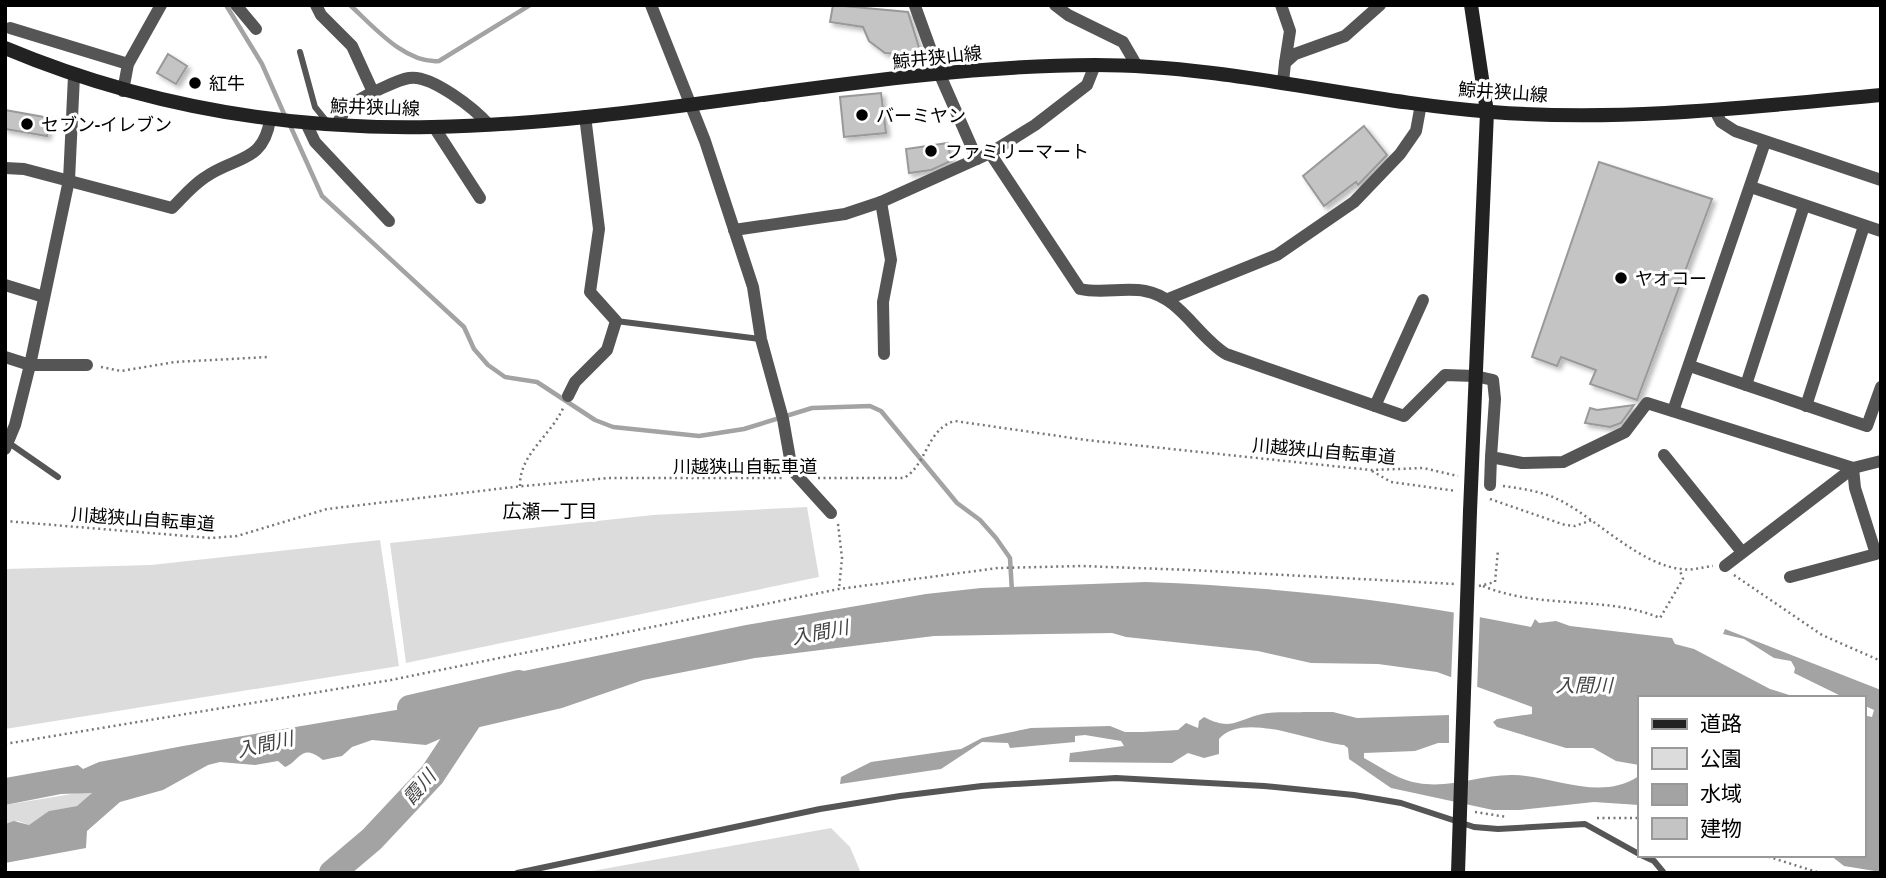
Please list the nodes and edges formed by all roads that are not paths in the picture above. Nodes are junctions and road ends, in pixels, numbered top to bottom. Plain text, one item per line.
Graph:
1 (161, 5) edge
2 (236, 5) edge
3 (316, 5) edge
4 (651, 5) edge
5 (908, 5) edge
6 (1055, 5) edge
7 (1281, 5) edge
8 (1380, 5) edge
9 (1471, 5) edge
10 (916, 6) edge
11 (10, 28) dead end
12 (256, 29) dead end
13 (5, 48) edge
14 (300, 52) dead end
15 (1285, 62) junction
16 (128, 64) junction
17 (1095, 65) junction
18 (1137, 66) junction
19 (940, 75) junction
20 (74, 76) junction
21 (1283, 82) junction
22 (123, 91) junction
23 (373, 92) junction
24 (1881, 95) edge
25 (688, 104) junction
26 (1421, 104) junction
27 (1715, 111) junction
28 (1487, 112) junction
29 (585, 116) junction
30 (274, 120) junction
31 (302, 123) junction
32 (333, 125) junction
33 (489, 125) junction
34 (434, 127) junction
35 (1765, 142) junction
36 (990, 153) junction
37 (977, 159) junction
38 (5, 168) edge
39 (69, 180) junction
40 (1881, 180) edge
41 (1751, 187) junction
42 (480, 198) dead end
43 (881, 202) junction
44 (1804, 206) junction
45 (389, 221) dead end
46 (1864, 226) junction
47 (734, 230) junction
48 (1881, 231) edge
49 (5, 285) edge
50 (44, 297) junction
51 (1168, 299) junction
52 (1423, 300) dead end
53 (616, 321) junction
54 (761, 339) junction
55 (884, 354) dead end
56 (5, 357) edge
57 (30, 365) junction
58 (87, 365) road end
59 (1690, 366) junction
60 (1475, 376) junction
61 (1746, 385) junction
62 (1881, 387) edge
63 (568, 396) road end
64 (1806, 405) junction
65 (1375, 406) junction
66 (1673, 411) junction
67 (10, 422) edge
68 (7, 446) edge
69 (1664, 455) dead end
70 (1491, 457) junction
71 (1881, 461) edge
72 (1853, 468) junction
73 (58, 477) dead end
74 (1488, 491) road end
75 (831, 513) road end
76 (1742, 552) junction
77 (1725, 566) road end
78 (1790, 577) dead end
79 (1638, 854) edge
80 (1645, 857) edge
81 (517, 873) edge
82 (1458, 873) edge
83 (1664, 873) edge

1 - 16 street
2 - 12 street
3 - 23 street
4 - 25 street
5 - 10 street
6 - 18 street
7 - 15 street
8 - 15 street
9 - 28 main road
10 - 19 street
11 - 16 street
13 - 20 main road, 鯨井狭山線
14 - 32 lane
15 - 21 street
16 - 22 street
17 - 18 main road, 鯨井狭山線
17 - 19 main road, 鯨井狭山線
17 - 36 street
18 - 21 main road, 鯨井狭山線
19 - 25 main road, 鯨井狭山線
19 - 37 street
20 - 22 main road, 鯨井狭山線
20 - 39 street
21 - 26 main road, 鯨井狭山線
22 - 30 main road, 鯨井狭山線
23 - 32 street
23 - 33 street
24 - 27 main road, 鯨井狭山線
25 - 29 main road, 鯨井狭山線
25 - 47 street
26 - 28 main road, 鯨井狭山線
26 - 51 street
27 - 28 main road, 鯨井狭山線
27 - 35 street
28 - 60 main road
29 - 33 main road, 鯨井狭山線
29 - 53 street
30 - 31 main road, 鯨井狭山線
30 - 39 street
31 - 32 main road, 鯨井狭山線
31 - 45 street
32 - 34 main road, 鯨井狭山線
33 - 34 main road, 鯨井狭山線
34 - 42 street
35 - 40 street
35 - 41 street
36 - 37 street
36 - 51 street
37 - 43 street
38 - 39 street
39 - 50 street
41 - 44 street
41 - 59 street
43 - 47 street
43 - 55 street
44 - 46 street
44 - 61 street
46 - 48 street
46 - 64 street
47 - 54 street
49 - 50 street
50 - 57 street
51 - 65 street
52 - 65 street
53 - 54 lane
53 - 63 street
54 - 75 street
56 - 57 street
57 - 58 street
57 - 67 street
59 - 61 street
59 - 66 street
60 - 65 street
60 - 70 street
60 - 82 main road, bridge
61 - 64 street
62 - 64 street
66 - 70 street
66 - 72 street
67 - 68 street
68 - 73 lane
69 - 76 street
70 - 74 street
71 - 72 street
72 - 76 street
72 - 78 street
76 - 77 street
79 - 81 lane
80 - 83 lane

